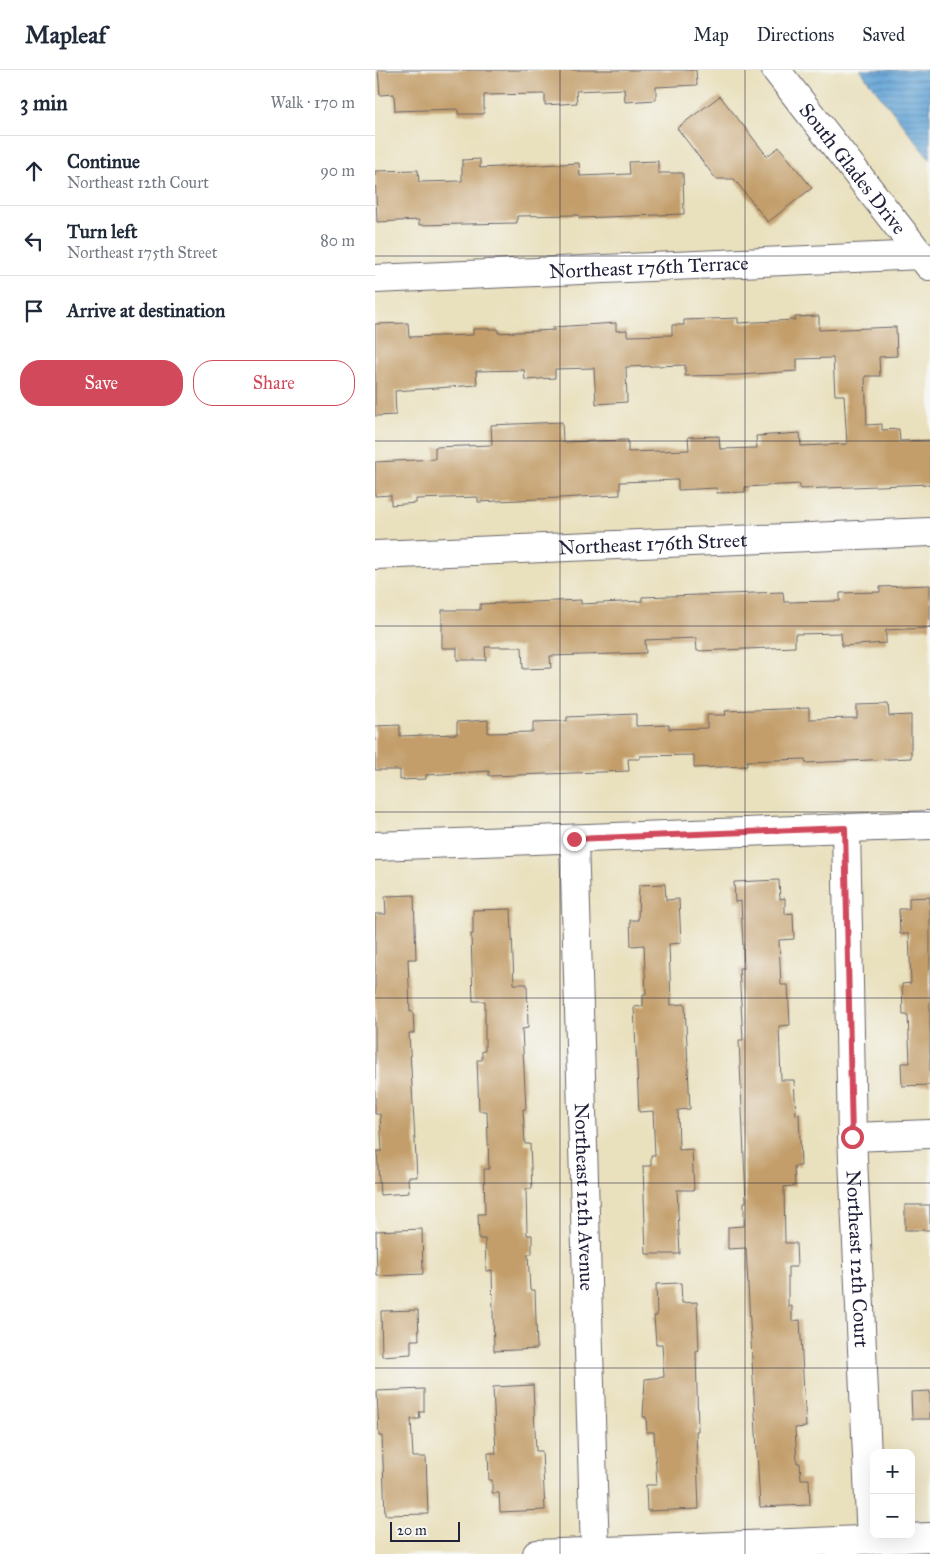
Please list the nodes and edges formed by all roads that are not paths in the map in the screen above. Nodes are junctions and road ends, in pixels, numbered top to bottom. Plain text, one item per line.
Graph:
1 (776, 70) edge
2 (926, 261) edge
3 (375, 279) edge
4 (930, 532) edge
5 (375, 555) edge
6 (930, 825) edge
7 (845, 828) junction
8 (574, 839) junction
9 (375, 846) edge
10 (930, 1134) edge
11 (852, 1137) junction
12 (930, 1537) edge
13 (871, 1540) junction
14 (595, 1553) edge
15 (537, 1554) edge

1 - 2 street, South Glades Drive
2 - 3 street, Northeast 176th Terrace
4 - 5 street, Northeast 176th Street
6 - 7 street
7 - 8 street
7 - 11 street, Northeast 12th Court
8 - 9 street
8 - 14 street, Northeast 12th Avenue
10 - 11 street
11 - 13 street, Northeast 12th Court
12 - 13 street
13 - 14 street
14 - 15 street

